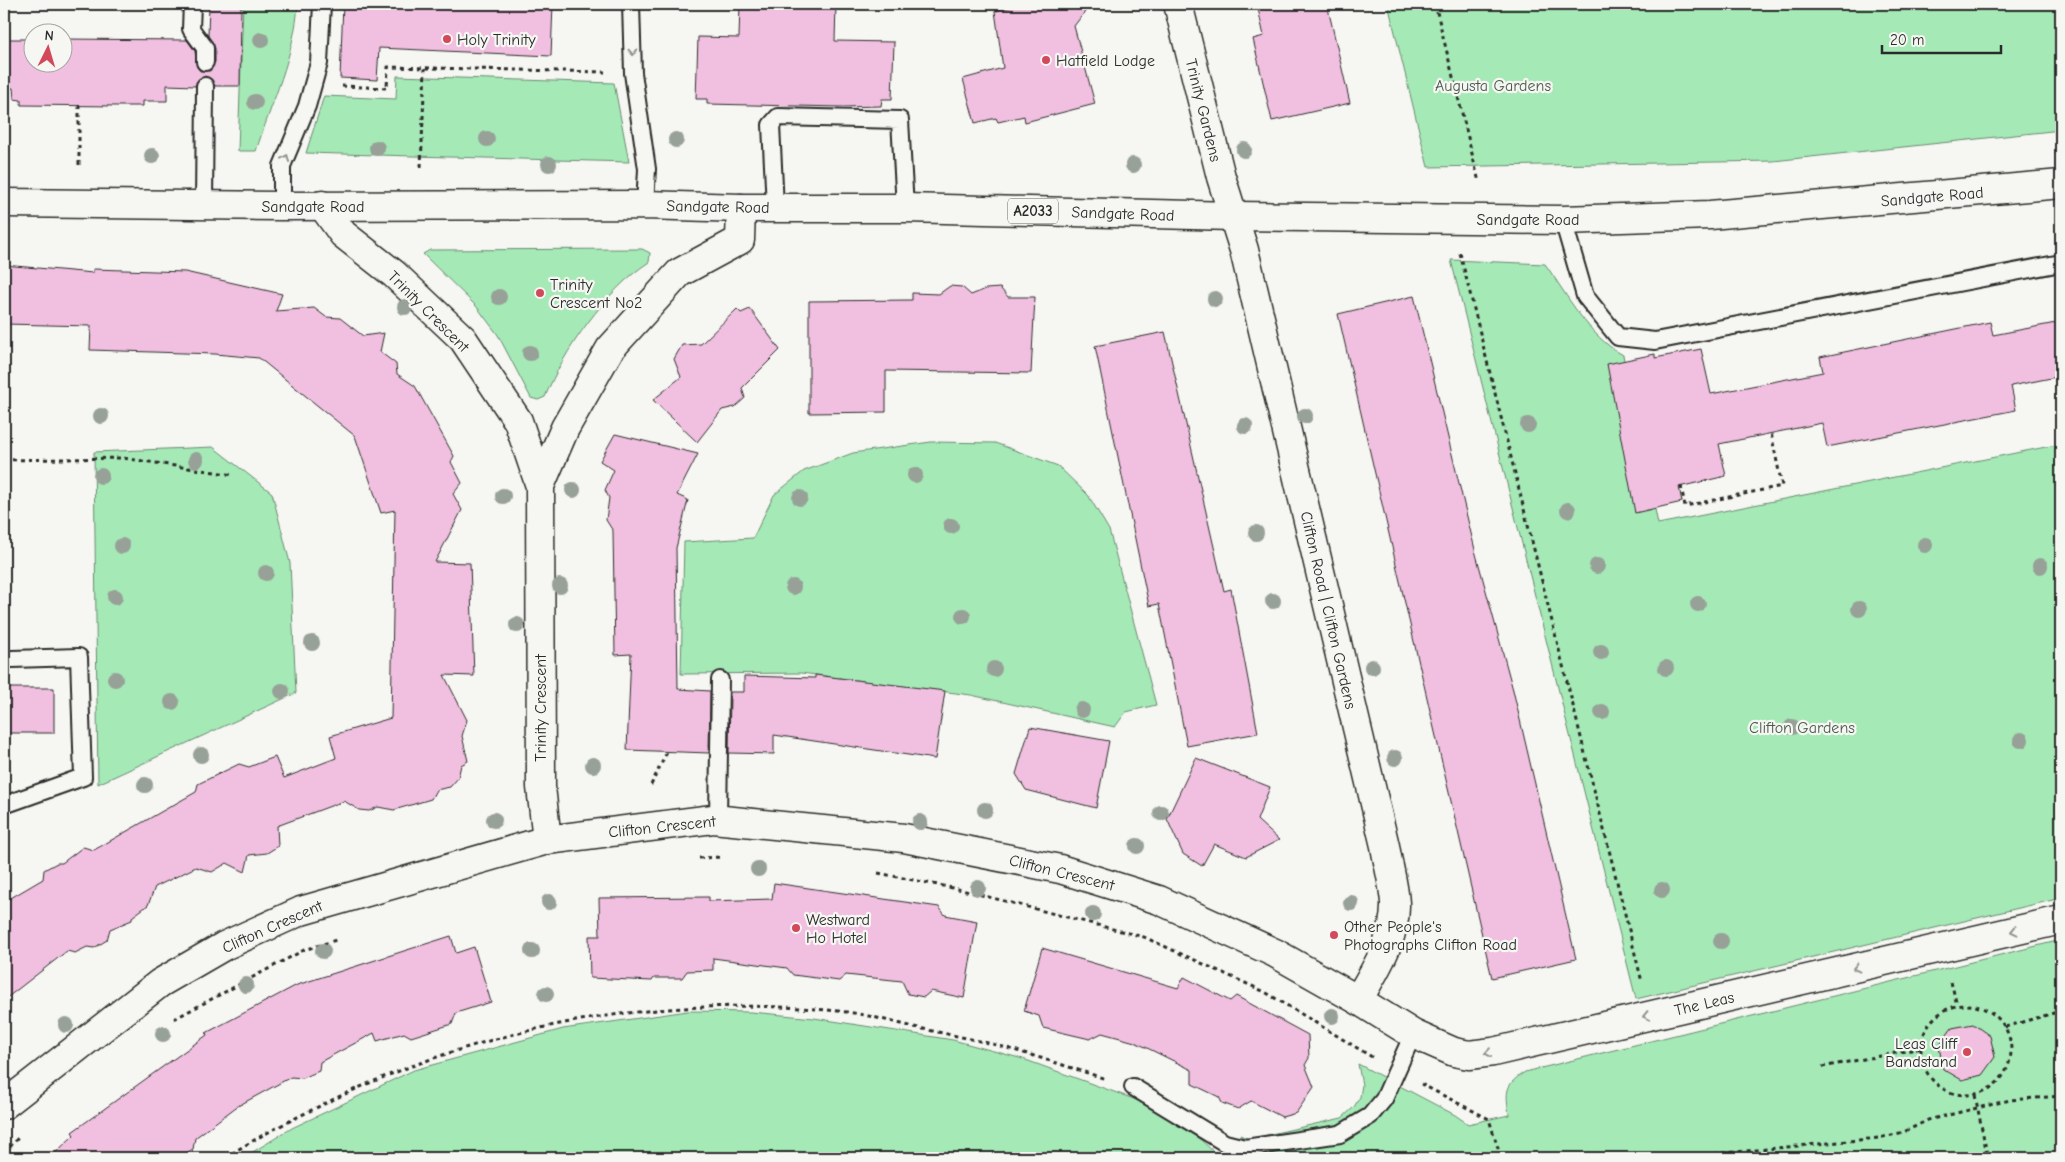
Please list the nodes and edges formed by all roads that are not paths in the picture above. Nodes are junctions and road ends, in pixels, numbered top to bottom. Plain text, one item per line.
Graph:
1 (192, 4) edge
2 (322, 4) edge
3 (631, 4) edge
4 (1178, 4) edge
5 (205, 62) dead end
6 (205, 86) dead end
7 (2061, 184) edge
8 (4, 203) edge
9 (645, 205) junction
10 (204, 206) junction
11 (282, 206) junction
12 (322, 206) junction
13 (775, 207) junction
14 (741, 208) junction
15 (905, 208) junction
16 (1232, 216) junction
17 (1563, 220) junction
18 (2061, 263) edge
19 (540, 486) junction
20 (12, 659) dead end
21 (720, 680) dead end
22 (4, 805) edge
23 (718, 820) junction
24 (547, 840) junction
25 (2061, 920) edge
26 (1358, 1000) junction
27 (1413, 1034) junction
28 (1133, 1087) road end
29 (4, 1106) edge

1 - 5 lane
11 -> 2 lane
3 -> 9 lane
4 - 16 street, Trinity Gardens
6 - 10 lane
7 - 17 street, Sandgate Road / A2033
8 - 10 street, Sandgate Road / A2033
9 - 12 street, Sandgate Road / A2033
9 - 14 street, Sandgate Road / A2033
10 - 11 street, Sandgate Road / A2033
11 - 12 street, Sandgate Road / A2033
12 - 19 street, Trinity Crescent
13 - 14 street, Sandgate Road / A2033
13 - 15 street, Sandgate Road / A2033
13 - 15 lane
14 - 19 street, Trinity Crescent
15 - 16 street, Sandgate Road / A2033
16 - 17 street, Sandgate Road / A2033
16 - 26 street, Clifton Road | Clifton Gardens
17 - 18 lane
19 - 24 street, Trinity Crescent
20 - 22 lane
21 - 23 lane
23 - 24 street, Clifton Crescent
23 - 26 street, Clifton Crescent
24 - 29 street, Clifton Crescent
25 -> 27 street, The Leas
26 - 27 street, The Leas
27 - 28 lane

